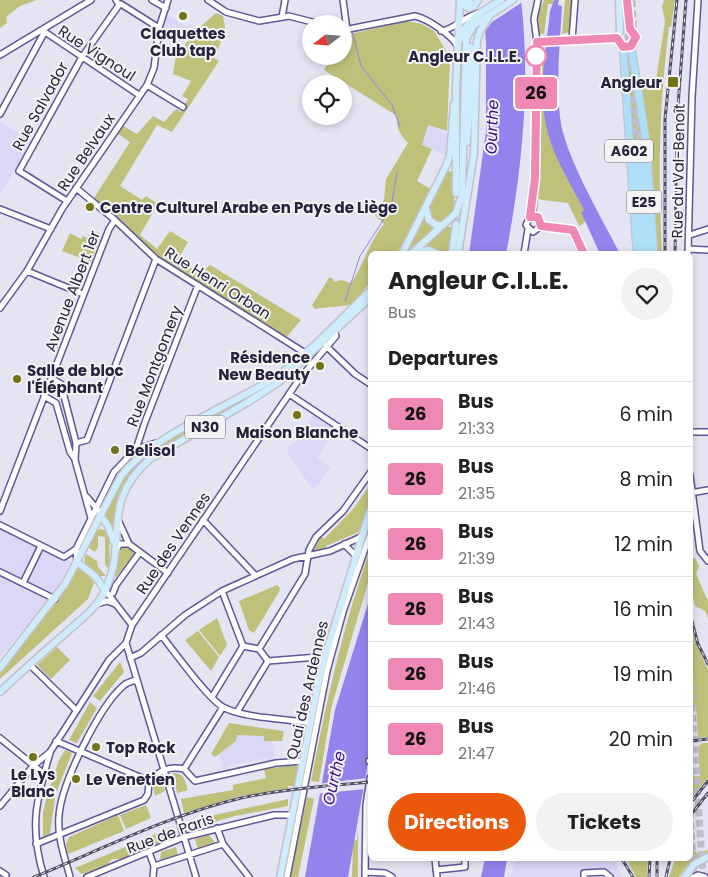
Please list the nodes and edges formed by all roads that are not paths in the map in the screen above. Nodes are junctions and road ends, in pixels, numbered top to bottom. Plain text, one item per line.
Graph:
1 (91, 0) edge
2 (152, 0) edge
3 (168, 0) edge
4 (208, 0) edge
5 (285, 0) edge
6 (343, 0) edge
7 (466, 0) edge
8 (478, 0) edge
9 (513, 0) edge
10 (538, 0) edge
11 (575, 0) edge
12 (619, 0) edge
13 (627, 0) edge
14 (698, 0) edge
15 (498, 2) edge
16 (118, 3) edge
17 (166, 8) junction
18 (481, 13) junction
19 (344, 15) edge
20 (490, 15) junction
21 (282, 17) junction
22 (302, 19) edge
23 (460, 23) junction
24 (159, 28) junction
25 (352, 29) edge
26 (630, 29) junction
27 (43, 31) junction
28 (441, 31) junction
29 (620, 31) junction
30 (617, 38) junction
31 (569, 40) junction
32 (537, 42) junction
33 (631, 46) junction
34 (471, 47) dead end
35 (623, 47) junction
36 (458, 48) junction
37 (0, 55) edge
38 (82, 57) junction
39 (147, 85) junction
40 (456, 88) junction
41 (139, 95) junction
42 (183, 107) dead end
43 (469, 113) junction
44 (0, 114) edge
45 (471, 172) junction
46 (76, 188) junction
47 (459, 194) junction
48 (67, 201) junction
49 (426, 207) junction
50 (0, 209) edge
51 (530, 217) junction
52 (115, 220) junction
53 (456, 224) tunnel mouth
54 (443, 225) junction
55 (541, 226) junction
56 (51, 229) junction
57 (708, 229) edge
58 (528, 230) junction
59 (690, 235) junction
60 (708, 250) edge
61 (404, 251) edge
62 (415, 251) edge
63 (452, 251) edge
64 (458, 251) edge
65 (524, 251) edge
66 (583, 251) edge
67 (637, 251) edge
68 (641, 251) edge
69 (648, 251) edge
70 (654, 251) edge
71 (688, 251) edge
72 (693, 252) edge
73 (156, 260) junction
74 (27, 271) junction
75 (198, 285) junction
76 (368, 293) edge
77 (83, 294) junction
78 (368, 300) edge
79 (0, 308) edge
80 (334, 333) junction
81 (326, 346) junction
82 (305, 353) junction
83 (51, 378) junction
84 (368, 383) edge
85 (289, 394) junction
86 (44, 396) junction
87 (693, 432) edge
88 (708, 432) edge
89 (76, 443) junction
90 (368, 447) edge
91 (138, 452) junction
92 (75, 460) junction
93 (368, 476) edge
94 (708, 490) edge
95 (693, 493) edge
96 (87, 497) junction
97 (693, 506) edge
98 (96, 508) junction
99 (0, 511) edge
100 (100, 515) junction
101 (368, 517) edge
102 (91, 518) junction
103 (118, 518) junction
104 (203, 520) junction
105 (0, 525) edge
106 (94, 529) junction
107 (111, 532) junction
108 (361, 537) junction
109 (368, 541) edge
110 (129, 544) junction
111 (344, 544) junction
112 (41, 546) junction
113 (76, 549) junction
114 (114, 549) junction
115 (140, 552) junction
116 (309, 554) junction
117 (356, 555) junction
118 (707, 559) edge
119 (77, 562) junction
120 (0, 572) edge
121 (168, 573) junction
122 (255, 575) junction
123 (111, 576) junction
124 (96, 578) junction
125 (121, 578) junction
126 (23, 583) junction
127 (105, 590) junction
128 (222, 591) junction
129 (114, 593) junction
130 (55, 599) junction
131 (96, 604) junction
132 (118, 605) junction
133 (132, 626) junction
134 (161, 635) junction
135 (126, 643) junction
136 (243, 646) junction
137 (259, 649) junction
138 (130, 658) junction
139 (324, 658) junction
140 (268, 661) junction
141 (30, 665) junction
142 (0, 668) edge
143 (137, 680) junction
144 (0, 692) edge
145 (212, 697) junction
146 (223, 707) junction
147 (75, 709) junction
148 (237, 712) junction
149 (310, 723) junction
150 (0, 738) edge
151 (56, 741) junction
152 (50, 752) junction
153 (82, 752) junction
154 (302, 761) junction
155 (33, 766) junction
156 (184, 768) junction
157 (164, 769) junction
158 (44, 774) junction
159 (149, 780) junction
160 (368, 805) edge
161 (0, 806) edge
162 (292, 815) junction
163 (216, 828) junction
164 (60, 836) junction
165 (184, 837) junction
166 (368, 843) edge
167 (36, 844) junction
168 (223, 844) junction
169 (149, 852) junction
170 (190, 856) junction
171 (708, 857) edge
172 (435, 861) edge
173 (465, 861) edge
174 (154, 866) junction
175 (436, 870) junction
176 (0, 871) edge
177 (6, 875) dead end
178 (365, 875) edge
179 (584, 875) edge
180 (44, 877) edge
181 (70, 877) edge
182 (88, 877) edge
183 (153, 877) edge
184 (196, 877) edge
185 (249, 877) edge
186 (280, 877) edge
187 (287, 877) edge
188 (392, 877) edge
189 (437, 877) edge
190 (610, 877) edge
191 (685, 877) edge
192 (691, 877) edge
193 (705, 877) edge

1 - 27 street
2 - 17 street
3 - 17 street, Rue Belvaux
4 - 21 street
5 - 21 street
6 - 19 street
7 - 8 main road
7 - 23 main road
8 - 15 main road
9 - 20 main road
10 - 32 street
11 - 31 street
12 - 29 main road
13 - 26 main road
14 - 59 street, Rue du Val-Benoît
15 - 18 main road
16 - 24 street
16 - 38 street
17 - 24 street, Rue Belvaux
18 - 23 street
18 - 36 main road
20 - 45 main road
20 - 47 main road
21 - 22 street
23 - 28 street
23 - 36 main road
24 - 39 street, Rue Belvaux
25 - 28 street
26 - 29 main road
26 - 33 main road
27 - 37 street
27 - 38 street, Rue Vignoul
27 - 44 street
28 - 36 street
29 - 30 main road
30 - 31 main road
30 - 35 main road
31 - 32 main road
32 - 51 street
33 - 35 main road
33 - 70 highway, A602
34 - 43 main road
35 - 67 highway, A602
36 - 40 main road
38 - 41 street, Rue Vignoul
38 - 48 street, Rue Salvador
39 - 41 street, Rue Belvaux
39 - 42 street
40 - 47 main road
40 - 49 main road
41 - 46 street, Rue Belvaux
43 - 45 main road
43 - 47 main road
45 - 64 main road
46 - 48 street, Rue Belvaux
46 - 52 street, Rue Henri Orban
47 - 54 main road
48 - 56 street, Rue Belvaux
49 - 54 main road
49 - 61 main road
50 - 56 street
51 - 55 street
51 - 58 street
52 - 73 street, Rue Henri Orban
52 - 77 street, Avenue Albert 1er
53 - 63 main road
54 - 62 main road
55 - 58 street
55 - 66 street
56 - 74 street, Rue Belvaux
57 - 59 street
58 - 65 street
59 - 71 street, Rue du Val-Benoît
60 - 72 street
68 - 69 highway, E25
73 - 75 street, Rue Henri Orban
73 - 89 street
74 - 77 street
74 - 79 street, Rue Belvaux
75 - 82 street, Rue Henri Orban
75 - 91 street, Rue Montgomery
76 - 82 main road, N30
77 - 83 street, Avenue Albert 1er
78 - 80 main road, Rue des Vennes / N30
80 - 81 street, Rue des Vennes
80 - 103 main road, N30
81 - 84 street
81 - 85 street, Rue des Vennes
82 - 91 main road, N30
83 - 86 street, Avenue Albert 1er
83 - 89 street
85 - 90 street
85 - 104 street, Rue des Vennes
86 - 92 street
86 - 99 street, Avenue Albert 1er
87 - 88 street
89 - 92 street
91 - 98 street
91 - 100 main road, N30
92 - 96 street
93 - 116 street
94 - 95 street
96 - 98 street
96 - 102 street
97 - 118 street
98 - 100 street
98 - 102 street
100 - 106 main road, N30
100 - 107 main road
101 - 108 main road, Quai des Ardennes
102 - 113 street
103 - 110 street
103 - 114 main road, N30
104 - 121 street, Rue des Vennes
104 - 122 street
105 - 112 street
106 - 107 main road
106 - 119 main road, N30
107 - 114 main road
108 - 111 street
108 - 117 main road, Quai des Ardennes
109 - 187 street, Quai des Ardennes
110 - 114 street
110 - 115 street
111 - 116 street
111 - 117 street
112 - 113 street
112 - 126 street
113 - 119 street
114 - 123 main road, N30
115 - 121 street
115 - 125 street
116 - 122 street
116 - 137 street
117 - 139 main road, Quai des Ardennes
119 - 124 main road
119 - 130 main road, N30
120 - 126 street
121 - 133 street, Rue des Vennes
122 - 128 street
123 - 124 main road
123 - 125 street
123 - 127 main road, N30
123 - 129 street
124 - 127 main road
125 - 129 street
126 - 130 street
127 - 131 main road, N30
127 - 132 street
128 - 134 street
128 - 136 street
129 - 132 street
130 - 142 main road, N30
131 - 132 street
131 - 141 main road, N30
132 - 133 street
133 - 135 street, Rue des Vennes
134 - 138 street
134 - 145 street
135 - 138 street
135 - 147 street, Rue des Vennes
136 - 137 street
136 - 145 street
137 - 140 street
138 - 143 street
139 - 140 street
139 - 149 main road, Quai des Ardennes
140 - 148 street
141 - 144 main road, N30
141 - 147 street
143 - 153 street
143 - 157 street
145 - 146 street
146 - 148 street
146 - 156 street
147 - 151 street, Rue des Vennes
148 - 149 street
149 - 154 main road, Quai des Ardennes
150 - 155 street
151 - 152 street, Rue des Vennes
151 - 153 street
152 - 155 street, Rue des Vennes
152 - 158 street
153 - 159 street
153 - 164 street
154 - 156 street
154 - 162 main road, Quai des Ardennes
155 - 158 street
155 - 161 street, Rue des Vennes
156 - 157 street
157 - 159 street
157 - 165 street
158 - 167 street
159 - 164 street
160 - 166 street
162 - 163 street, Rue de Paris
162 - 186 main road, Quai des Ardennes
163 - 165 street, Rue de Paris
163 - 168 street
164 - 167 street
164 - 181 street
165 - 169 street, Rue de Paris
165 - 170 street
166 - 178 street
167 - 180 street
168 - 170 street
168 - 185 street
169 - 174 street
169 - 182 street, Rue de Paris
170 - 174 street
170 - 184 street
171 - 191 main road
171 - 192 main road
172 - 175 street
173 - 175 street
174 - 183 street
175 - 189 street
176 - 177 street
178 - 188 street
179 - 190 street
192 - 193 street

